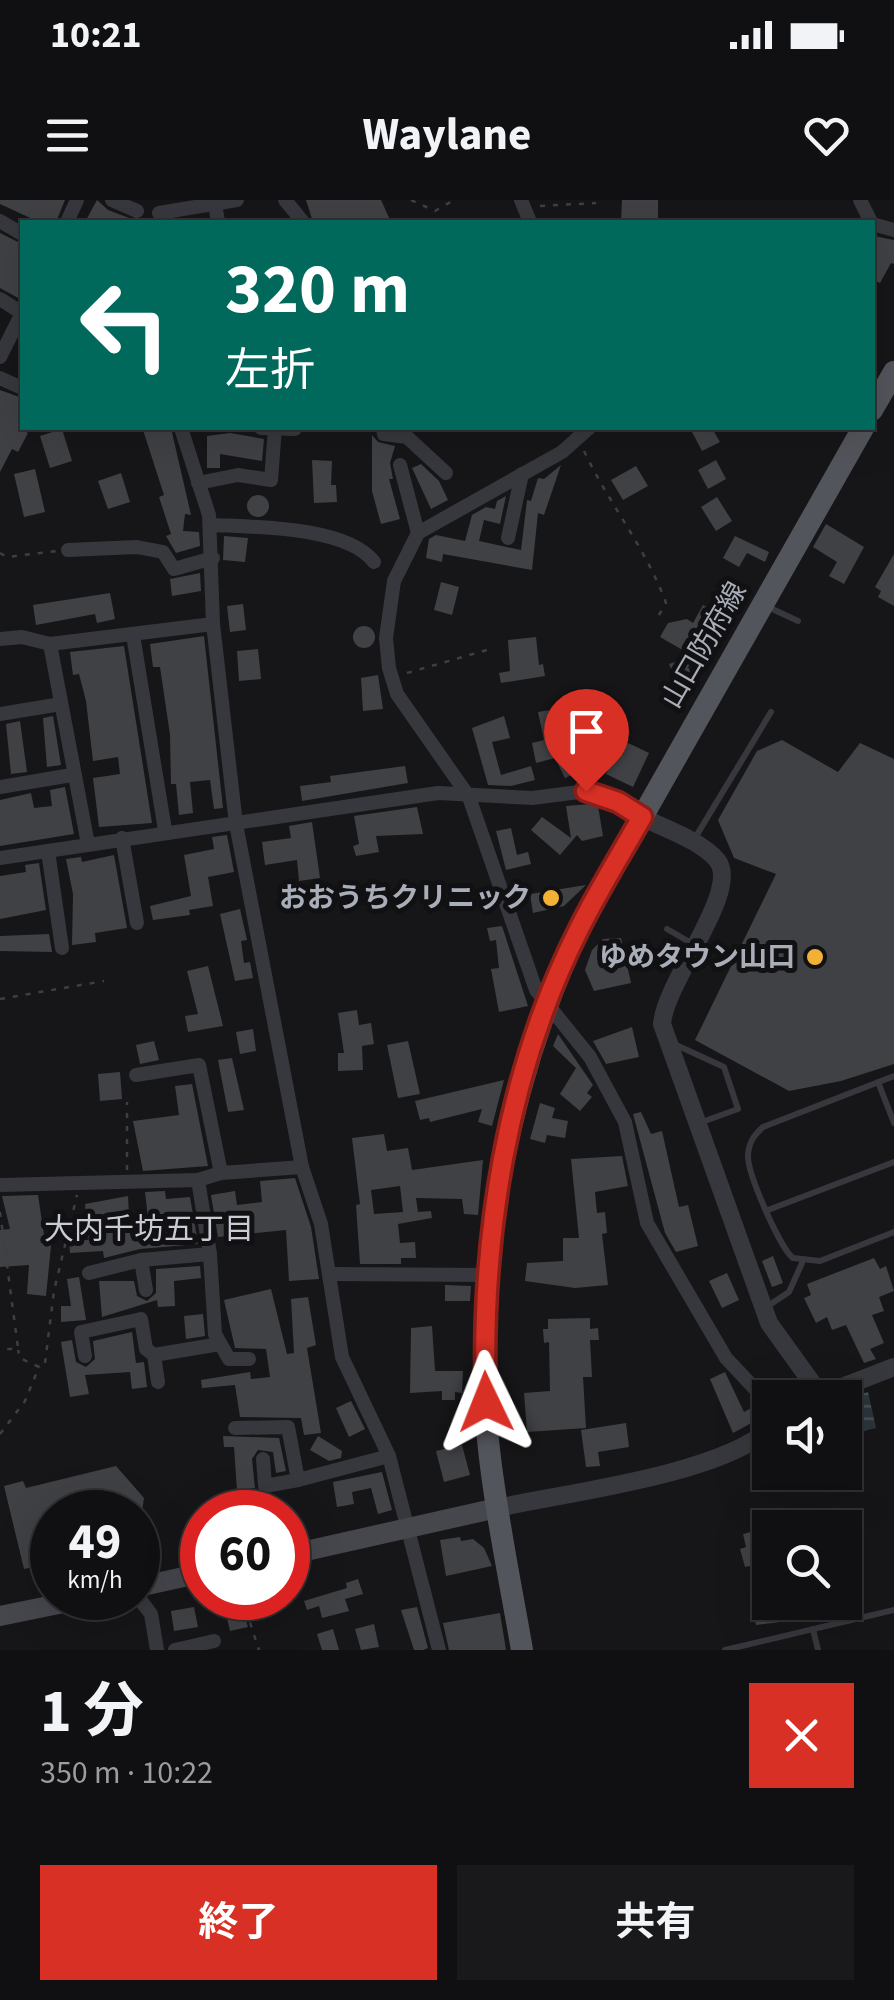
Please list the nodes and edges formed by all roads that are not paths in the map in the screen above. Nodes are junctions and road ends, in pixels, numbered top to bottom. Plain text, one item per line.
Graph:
1 (112, 200) edge
2 (237, 200) edge
3 (285, 200) edge
4 (215, 204) junction
5 (136, 211) dead end
6 (159, 212) edge
7 (218, 220) edge
8 (301, 220) edge
9 (20, 317) edge
10 (0, 356) edge
11 (182, 430) edge
12 (274, 430) edge
13 (383, 430) edge
14 (587, 430) edge
15 (858, 430) edge
16 (400, 464) dead end
17 (446, 474) dead end
18 (522, 474) junction
19 (198, 483) junction
20 (211, 526) junction
21 (418, 533) junction
22 (508, 538) dead end
23 (68, 550) road end
24 (213, 558) junction
25 (374, 562) dead end
26 (762, 604) junction
27 (798, 621) dead end
28 (213, 624) junction
29 (133, 635) junction
30 (0, 639) edge
31 (50, 644) junction
32 (61, 704) junction
33 (771, 712) dead end
34 (0, 714) edge
35 (72, 774) junction
36 (0, 787) edge
37 (469, 797) junction
38 (642, 817) junction
39 (236, 824) junction
40 (165, 830) junction
41 (122, 838) junction
42 (88, 844) junction
43 (692, 844) junction
44 (48, 851) junction
45 (0, 858) edge
46 (137, 922) dead end
47 (667, 929) dead end
48 (694, 945) junction
49 (62, 948) dead end
50 (546, 1004) junction
51 (668, 1042) junction
52 (136, 1075) dead end
53 (894, 1076) edge
54 (878, 1082) junction
55 (894, 1123) edge
56 (698, 1124) junction
57 (894, 1162) edge
58 (302, 1166) junction
59 (221, 1173) junction
60 (198, 1180) junction
61 (0, 1184) edge
62 (768, 1210) junction
63 (894, 1232) edge
64 (210, 1254) junction
65 (142, 1260) junction
66 (802, 1262) junction
67 (89, 1274) dead end
68 (329, 1274) junction
69 (487, 1276) junction
70 (146, 1290) dead end
71 (764, 1309) junction
72 (220, 1344) junction
73 (154, 1355) junction
74 (85, 1356) dead end
75 (249, 1359) dead end
76 (894, 1367) edge
77 (807, 1380) edge
78 (859, 1380) edge
79 (158, 1382) dead end
80 (752, 1386) edge
81 (235, 1428) dead end
82 (752, 1441) edge
83 (390, 1456) junction
84 (263, 1459) dead end
85 (298, 1480) junction
86 (498, 1508) junction
87 (411, 1528) junction
88 (310, 1549) edge
89 (30, 1610) edge
90 (894, 1610) edge
91 (0, 1616) edge
92 (152, 1620) edge
93 (813, 1629) junction
94 (214, 1641) dead end
95 (157, 1650) edge
96 (174, 1650) edge
97 (440, 1650) edge
98 (522, 1650) edge
99 (724, 1650) edge
100 (818, 1650) edge

1 - 5 street
2 - 4 street
3 - 8 street
4 - 6 street
4 - 7 street
9 - 10 street
11 - 19 street
12 - 19 street
13 - 17 street
14 - 18 street
15 - 26 main road, 山口防府線
16 - 21 street
18 - 21 street
18 - 22 street
19 - 20 street
20 - 24 street
20 - 25 street
21 - 37 street
23 - 24 street
24 - 28 street
26 - 27 lane
26 - 38 main road, 山口防府線
28 - 29 street
28 - 39 street
29 - 31 street
29 - 40 street
30 - 31 street
31 - 32 street
32 - 34 street
32 - 35 street
33 - 43 lane
35 - 36 street
35 - 42 street
37 - 38 street
37 - 39 street
37 - 50 street
38 - 43 street
38 - 50 main road, 山口防府線
39 - 40 street
39 - 58 street
40 - 41 street
41 - 42 street
41 - 46 street
42 - 44 street
43 - 48 street
44 - 45 street
44 - 49 street
47 - 48 lane
48 - 51 street
50 - 69 main road, 山口防府線
50 - 80 street
51 - 56 street
51 - 56 lane
52 - 59 street
53 - 54 lane
54 - 55 lane
54 - 62 lane
56 - 71 street
57 - 62 lane
58 - 59 street
58 - 68 street
59 - 60 street
60 - 61 street
60 - 64 street
62 - 66 lane
63 - 66 lane
64 - 65 street
64 - 72 street
65 - 67 street
65 - 70 street
66 - 71 lane
68 - 69 street
68 - 83 street
69 - 86 main road, 山口防府線
71 - 77 street
72 - 73 street
72 - 75 street
73 - 74 street
73 - 79 street
76 - 78 street
81 - 85 street
82 - 86 street
83 - 85 street
83 - 87 street
84 - 85 street
86 - 87 main road
86 - 98 main road, 山口防府線
87 - 88 main road
87 - 97 street
89 - 91 main road
90 - 93 lane
92 - 95 street
93 - 99 lane
93 - 100 lane
94 - 96 street

